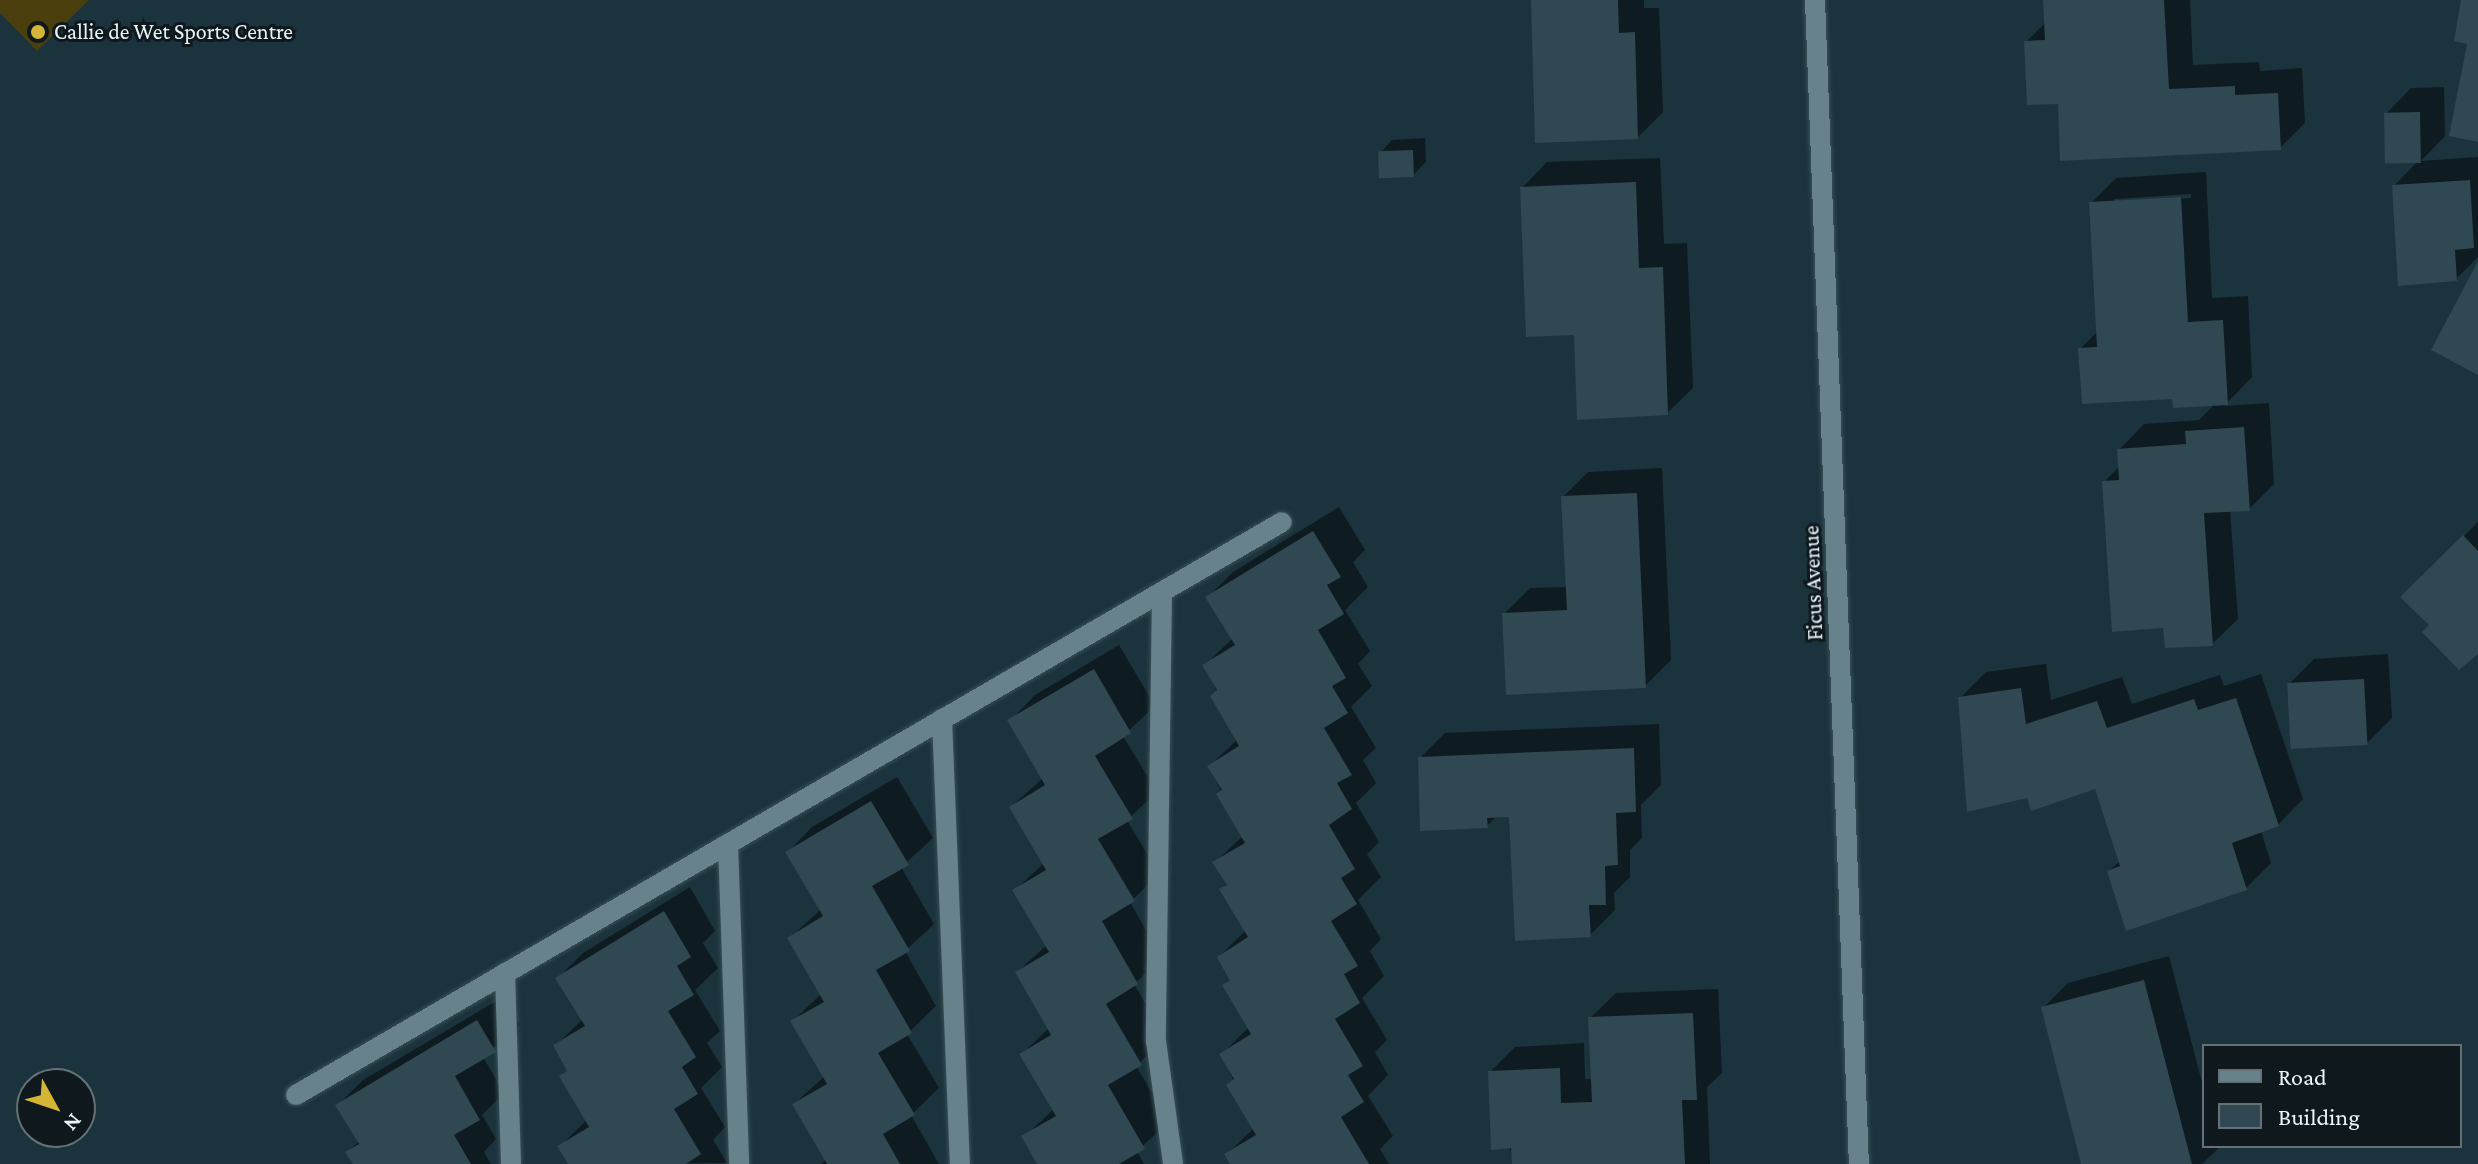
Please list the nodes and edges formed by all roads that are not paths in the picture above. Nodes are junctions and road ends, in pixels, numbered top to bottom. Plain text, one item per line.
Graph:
1 (1815, 0) edge
2 (1282, 522) dead end
3 (1162, 593) junction
4 (942, 719) junction
5 (728, 844) junction
6 (505, 973) junction
7 (296, 1095) dead end
8 (511, 1164) edge
9 (739, 1164) edge
10 (960, 1164) edge
11 (1173, 1164) edge
12 (1859, 1164) edge

1 - 12 street, Ficus Avenue
2 - 3 street
3 - 4 street
3 - 11 street
4 - 5 street
4 - 10 street
5 - 6 street
5 - 9 street
6 - 7 street
6 - 8 street

